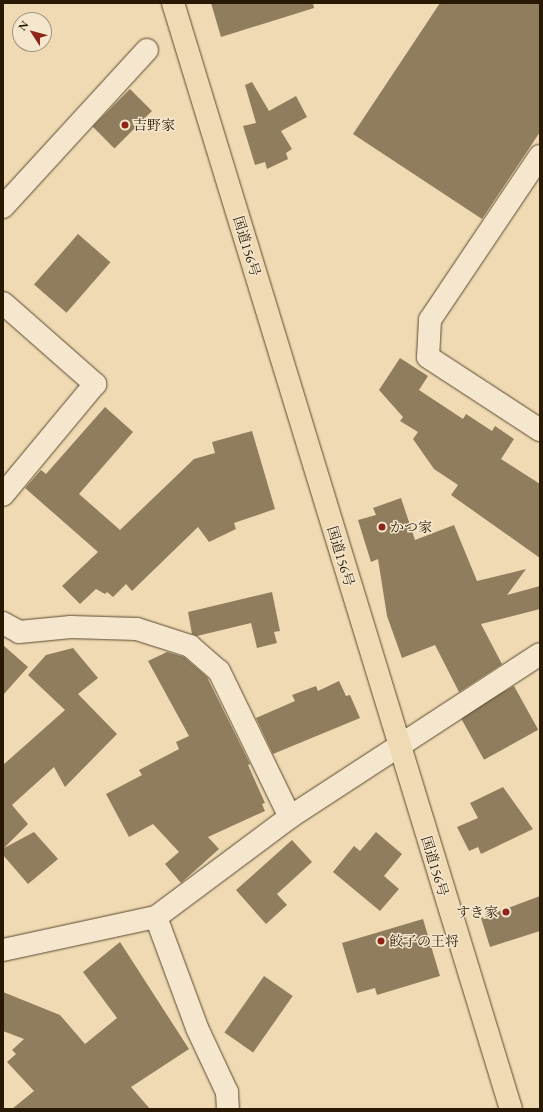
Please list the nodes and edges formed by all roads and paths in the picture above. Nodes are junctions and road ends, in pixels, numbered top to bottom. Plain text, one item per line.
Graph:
1 (174, 3) edge
2 (147, 50) dead end
3 (540, 156) edge
4 (3, 207) edge
5 (3, 303) edge
6 (540, 430) edge
7 (3, 494) edge
8 (3, 623) edge
9 (540, 654) edge
10 (399, 748) junction
11 (290, 817) junction
12 (156, 916) junction
13 (3, 950) edge
14 (228, 1109) edge
15 (511, 1109) edge

1 - 10 highway, 国道156号
2 - 4 street
3 - 6 street
5 - 7 street
8 - 11 street
9 - 10 street
10 - 11 street
10 - 15 highway, 国道156号
11 - 12 street
12 - 13 street
12 - 14 street

